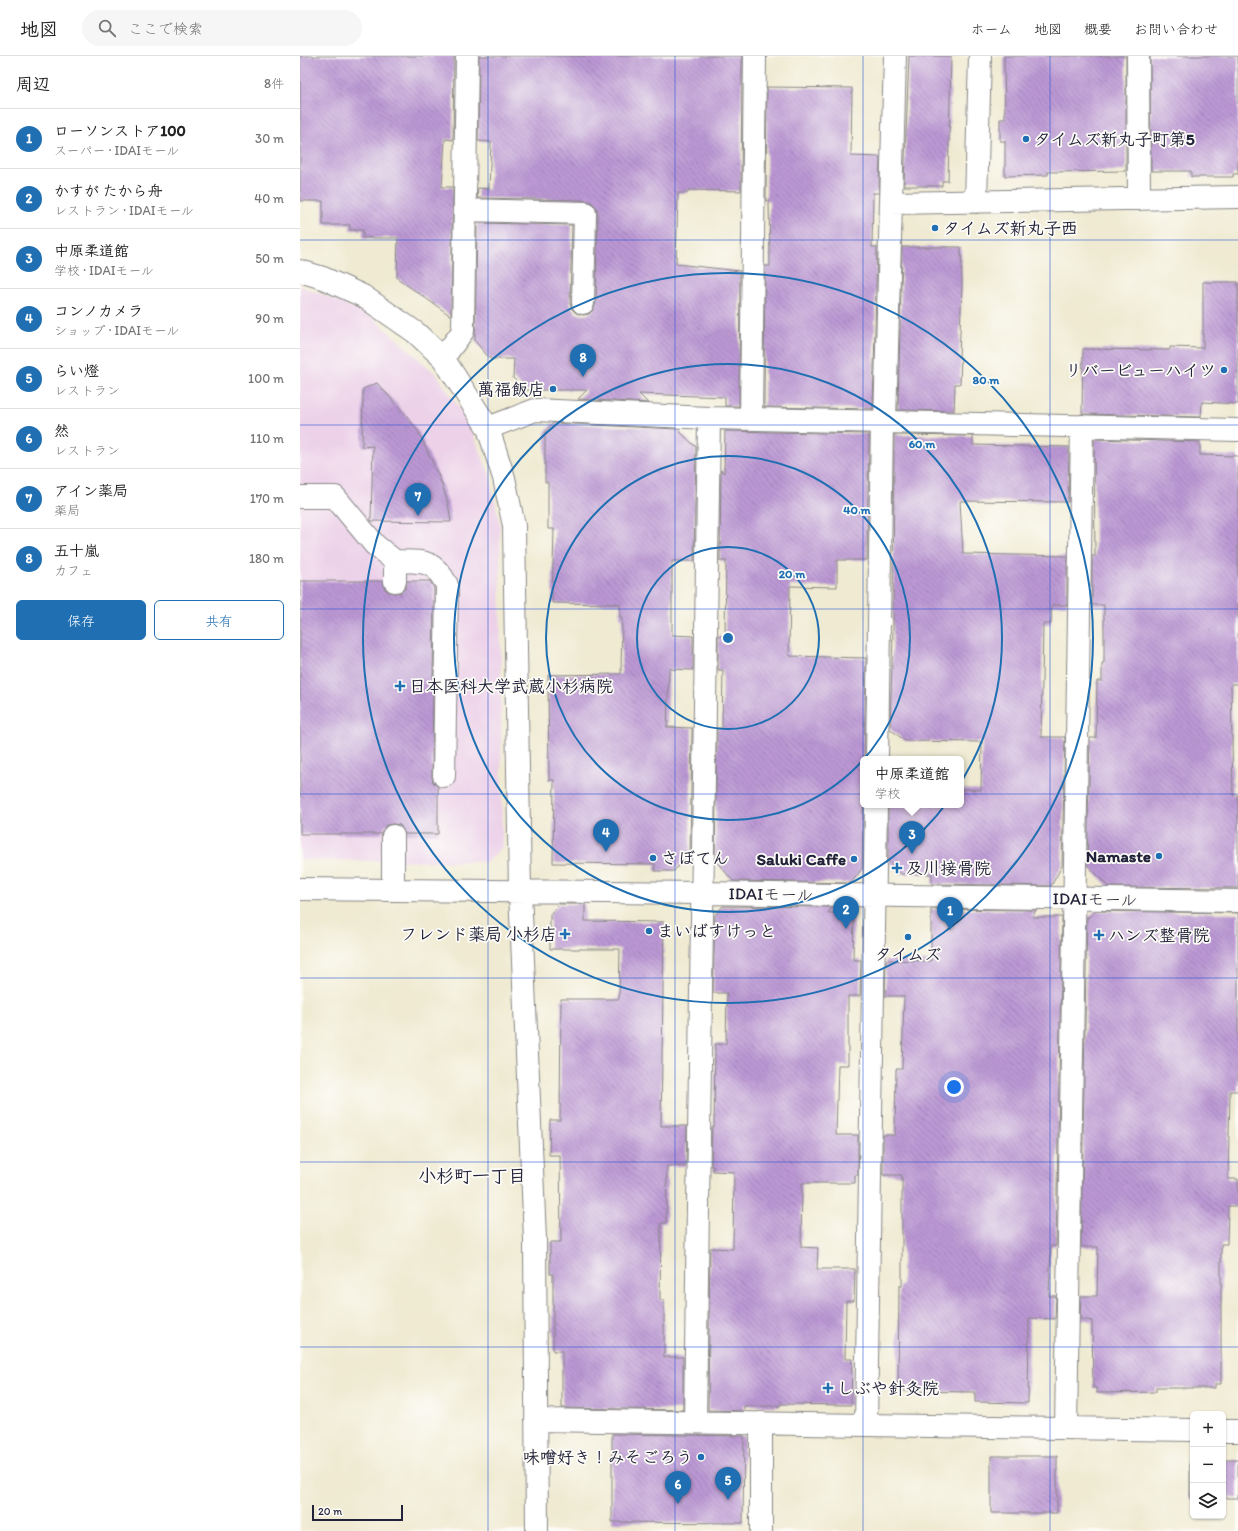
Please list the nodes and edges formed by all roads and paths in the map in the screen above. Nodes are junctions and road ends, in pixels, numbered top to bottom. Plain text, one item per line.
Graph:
1 (467, 56) edge
2 (755, 56) edge
3 (895, 56) edge
4 (980, 56) edge
5 (1138, 56) edge
6 (1238, 197) edge
7 (1139, 199) junction
8 (976, 202) junction
9 (891, 203) junction
10 (464, 210) junction
11 (300, 271) edge
12 (583, 303) dead end
13 (443, 358) junction
14 (709, 418) junction
15 (751, 419) junction
16 (884, 422) junction
17 (1082, 426) junction
18 (488, 428) junction
19 (1238, 430) edge
20 (300, 498) edge
21 (877, 756) edge
22 (444, 776) dead end
23 (876, 808) edge
24 (393, 836) dead end
25 (300, 889) edge
26 (393, 890) junction
27 (520, 890) junction
28 (702, 892) junction
29 (874, 895) junction
30 (1074, 899) junction
31 (1238, 901) edge
32 (536, 1420) junction
33 (695, 1422) junction
34 (761, 1423) junction
35 (866, 1425) junction
36 (1066, 1428) junction
37 (1190, 1430) edge
38 (1226, 1431) edge
39 (1238, 1431) edge
40 (537, 1531) edge
41 (761, 1531) edge

1 - 10 street
2 - 15 street
3 - 9 street
4 - 8 street
5 - 7 street
6 - 7 street
7 - 8 street
8 - 9 street
9 - 16 street
10 - 12 street
10 - 13 street
11 - 13 street
13 - 18 street
14 - 15 street
14 - 18 street
14 - 28 street
15 - 16 street
16 - 17 street
16 - 21 street
17 - 19 street
17 - 30 street
18 - 27 street
20 - 22 street
23 - 29 street
24 - 26 street
25 - 26 street, IDAIモール
26 - 27 street, IDAIモール
27 - 28 street, IDAIモール
27 - 32 street
28 - 29 street, IDAIモール
28 - 33 street
29 - 30 street, IDAIモール
29 - 35 street
30 - 31 street, IDAIモール
30 - 36 street
32 - 33 street
32 - 40 street
33 - 34 street
34 - 35 street
34 - 41 street
35 - 36 street
36 - 37 street
38 - 39 street

